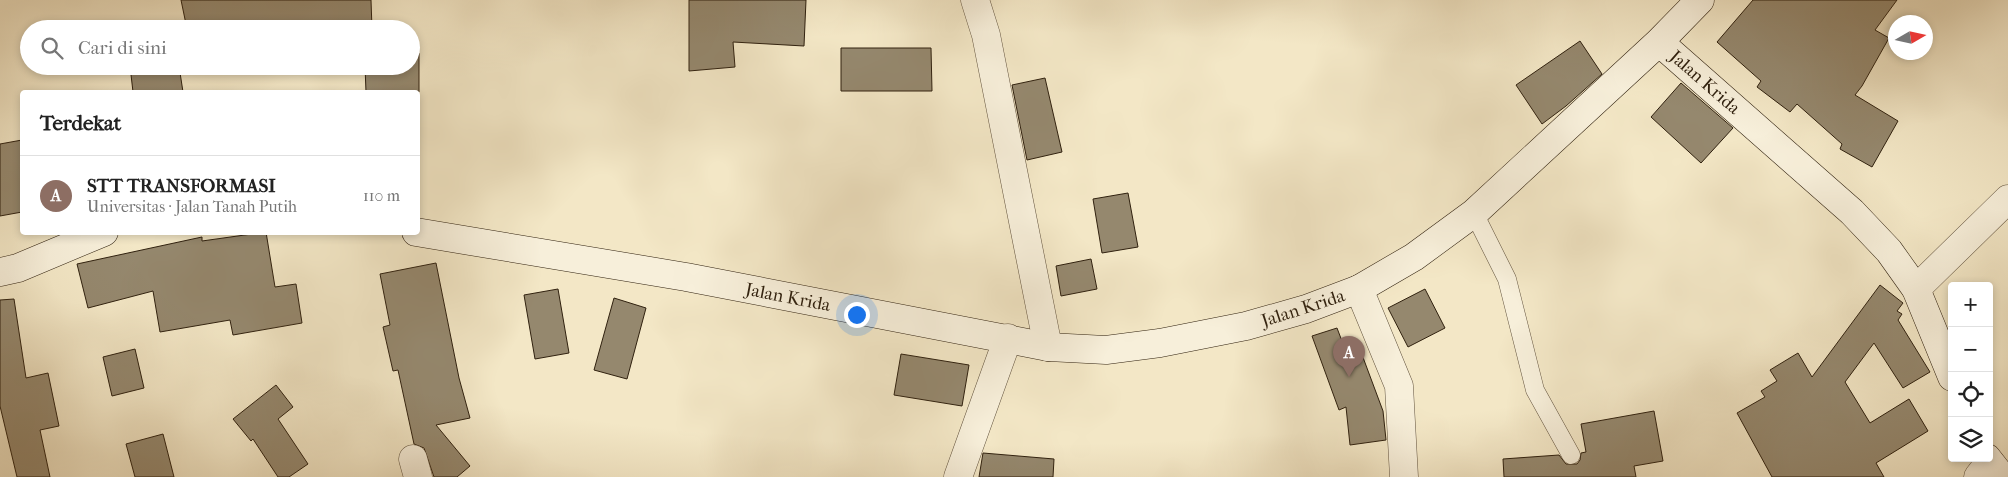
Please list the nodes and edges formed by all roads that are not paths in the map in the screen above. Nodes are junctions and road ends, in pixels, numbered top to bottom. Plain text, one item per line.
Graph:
1 (975, 0) edge
2 (1700, 0) edge
3 (1659, 42) junction
4 (2008, 199) edge
5 (1474, 212) junction
6 (420, 233) edge
7 (97, 235) edge
8 (0, 272) edge
9 (1359, 289) junction
10 (1916, 289) junction
11 (1008, 338) junction
12 (1048, 347) junction
13 (1950, 372) edge
14 (1571, 455) dead end
15 (958, 477) edge
16 (1404, 477) edge

1 - 12 street
2 - 3 street
3 - 5 street, Jalan Krida
3 - 10 street, Jalan Krida
4 - 10 street
5 - 9 street, Jalan Krida
5 - 14 lane
6 - 11 street, Jalan Krida
7 - 8 street
9 - 12 street, Jalan Krida
9 - 16 street
10 - 13 street, Jalan Krida
11 - 12 street, Jalan Krida
11 - 15 street

